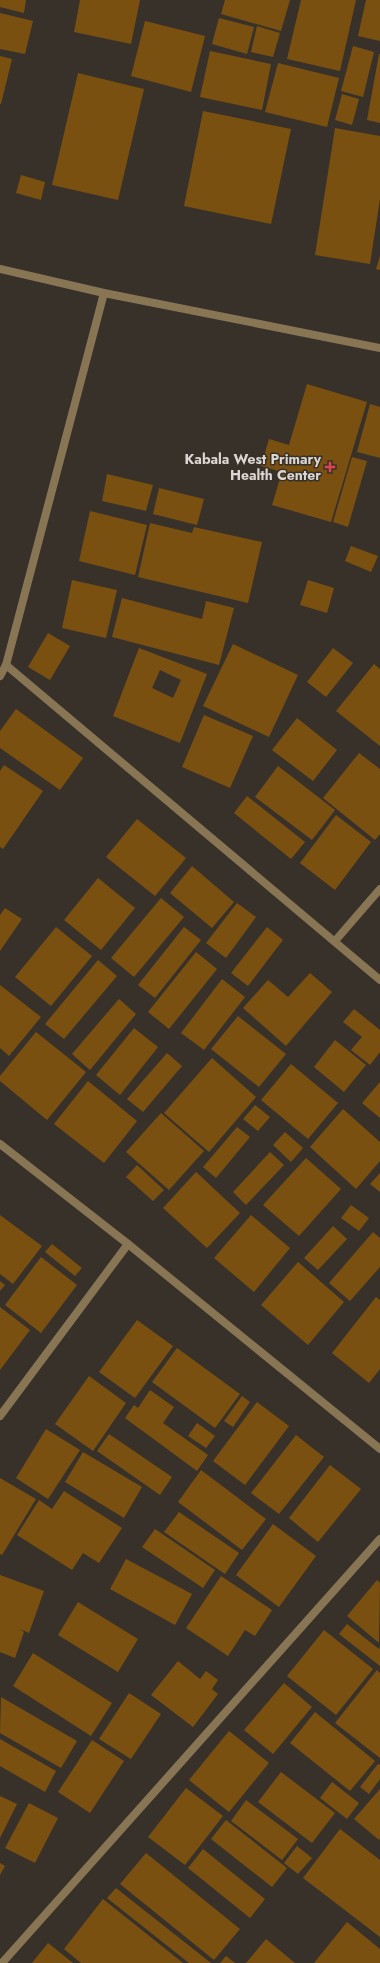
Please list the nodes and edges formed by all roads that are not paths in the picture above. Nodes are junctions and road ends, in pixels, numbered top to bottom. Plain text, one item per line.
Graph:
1 (0, 269) edge
2 (104, 293) junction
3 (380, 348) edge
4 (6, 665) junction
5 (0, 676) edge
6 (380, 889) edge
7 (335, 941) junction
8 (380, 980) edge
9 (0, 1144) edge
10 (128, 1244) junction
11 (0, 1416) edge
12 (380, 1449) edge
13 (380, 1539) edge
14 (2, 1963) edge

1 - 2 street
2 - 3 street
2 - 4 street
4 - 5 street
4 - 7 street
6 - 7 street
7 - 8 street
9 - 10 street
10 - 11 street
10 - 12 street
13 - 14 street

